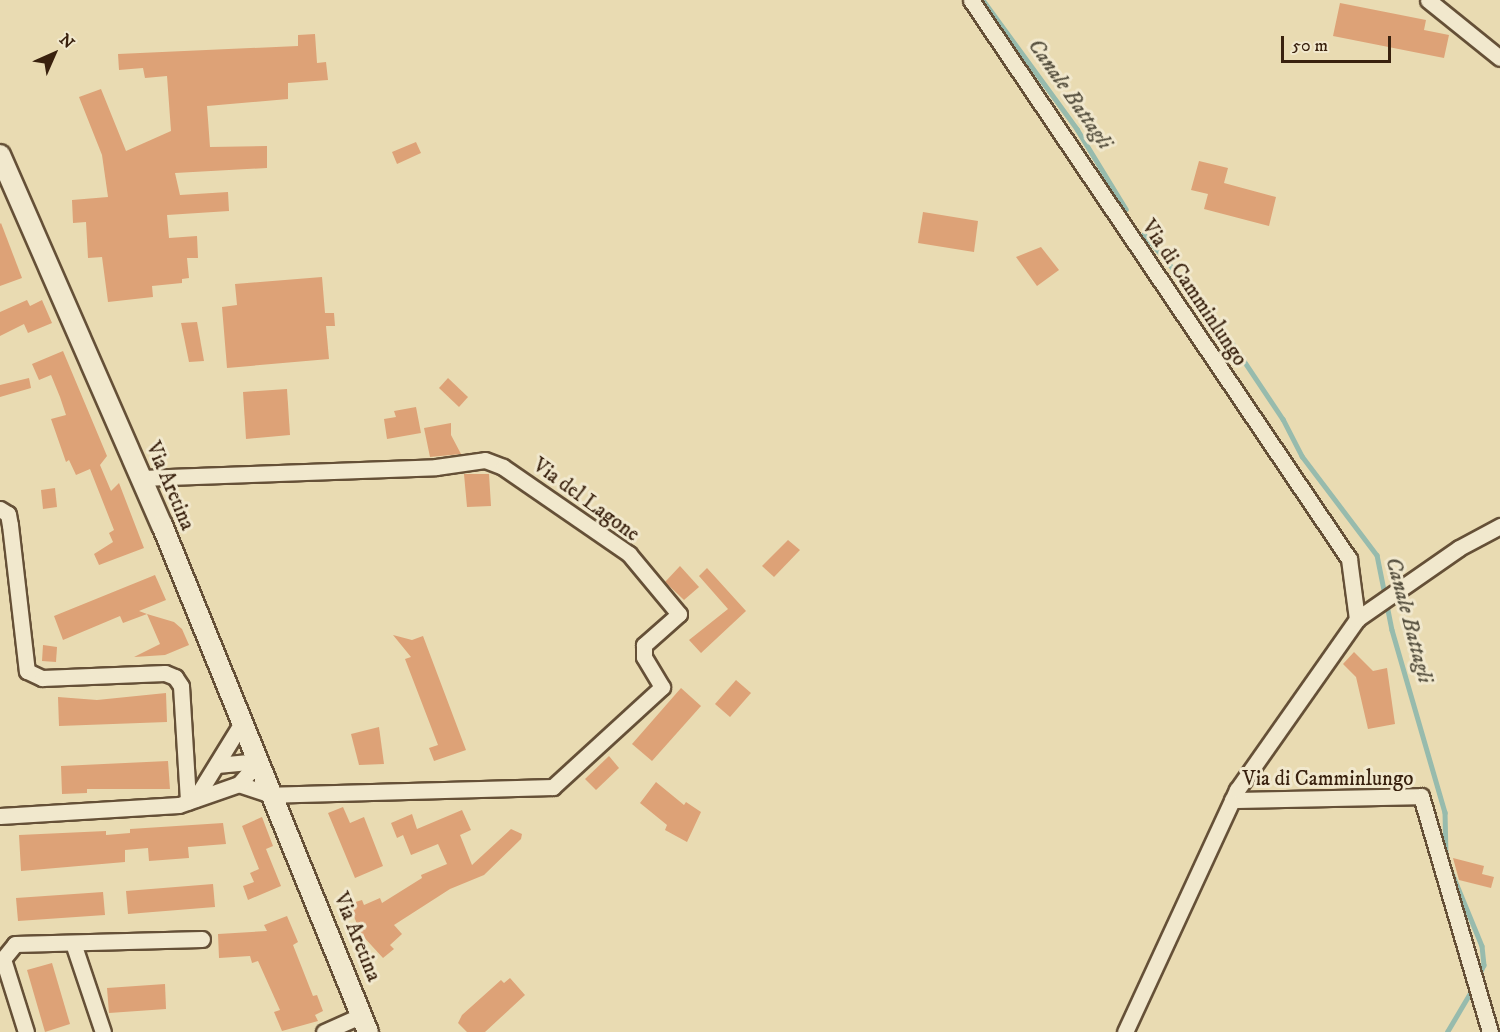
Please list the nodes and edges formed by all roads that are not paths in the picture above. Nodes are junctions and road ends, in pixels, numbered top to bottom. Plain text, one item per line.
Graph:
1 (971, 0) edge
2 (1428, 0) edge
3 (1500, 58) edge
4 (0, 154) edge
5 (141, 478) junction
6 (0, 509) edge
7 (1500, 526) edge
8 (1357, 619) junction
9 (243, 721) junction
10 (259, 761) junction
11 (217, 765) junction
12 (239, 784) junction
13 (272, 795) junction
14 (1232, 800) junction
15 (191, 801) junction
16 (0, 816) edge
17 (202, 939) dead end
18 (73, 943) junction
19 (365, 1023) edge
20 (26, 1032) edge
21 (103, 1032) edge
22 (324, 1032) edge
23 (1125, 1032) edge
24 (1490, 1032) edge

1 - 8 street, Via di Camminlungo
2 - 3 street
4 - 5 street, Via Aretina
5 - 9 street, Via Aretina
5 - 13 street, Via del Lagone
6 - 15 street
7 - 8 street, Via di Camminlungo
8 - 14 street, Via di Camminlungo
9 - 10 street, Via Aretina
9 - 11 street
10 - 11 street
10 - 12 street
10 - 13 street, Via Aretina
11 - 15 street
12 - 13 street
12 - 15 street
13 - 19 street, Via Aretina
14 - 23 street, Via di Camminlungo
14 - 24 street, Via di Camminlungo
15 - 16 street
17 - 18 street
18 - 20 street
18 - 21 street
19 - 22 street

